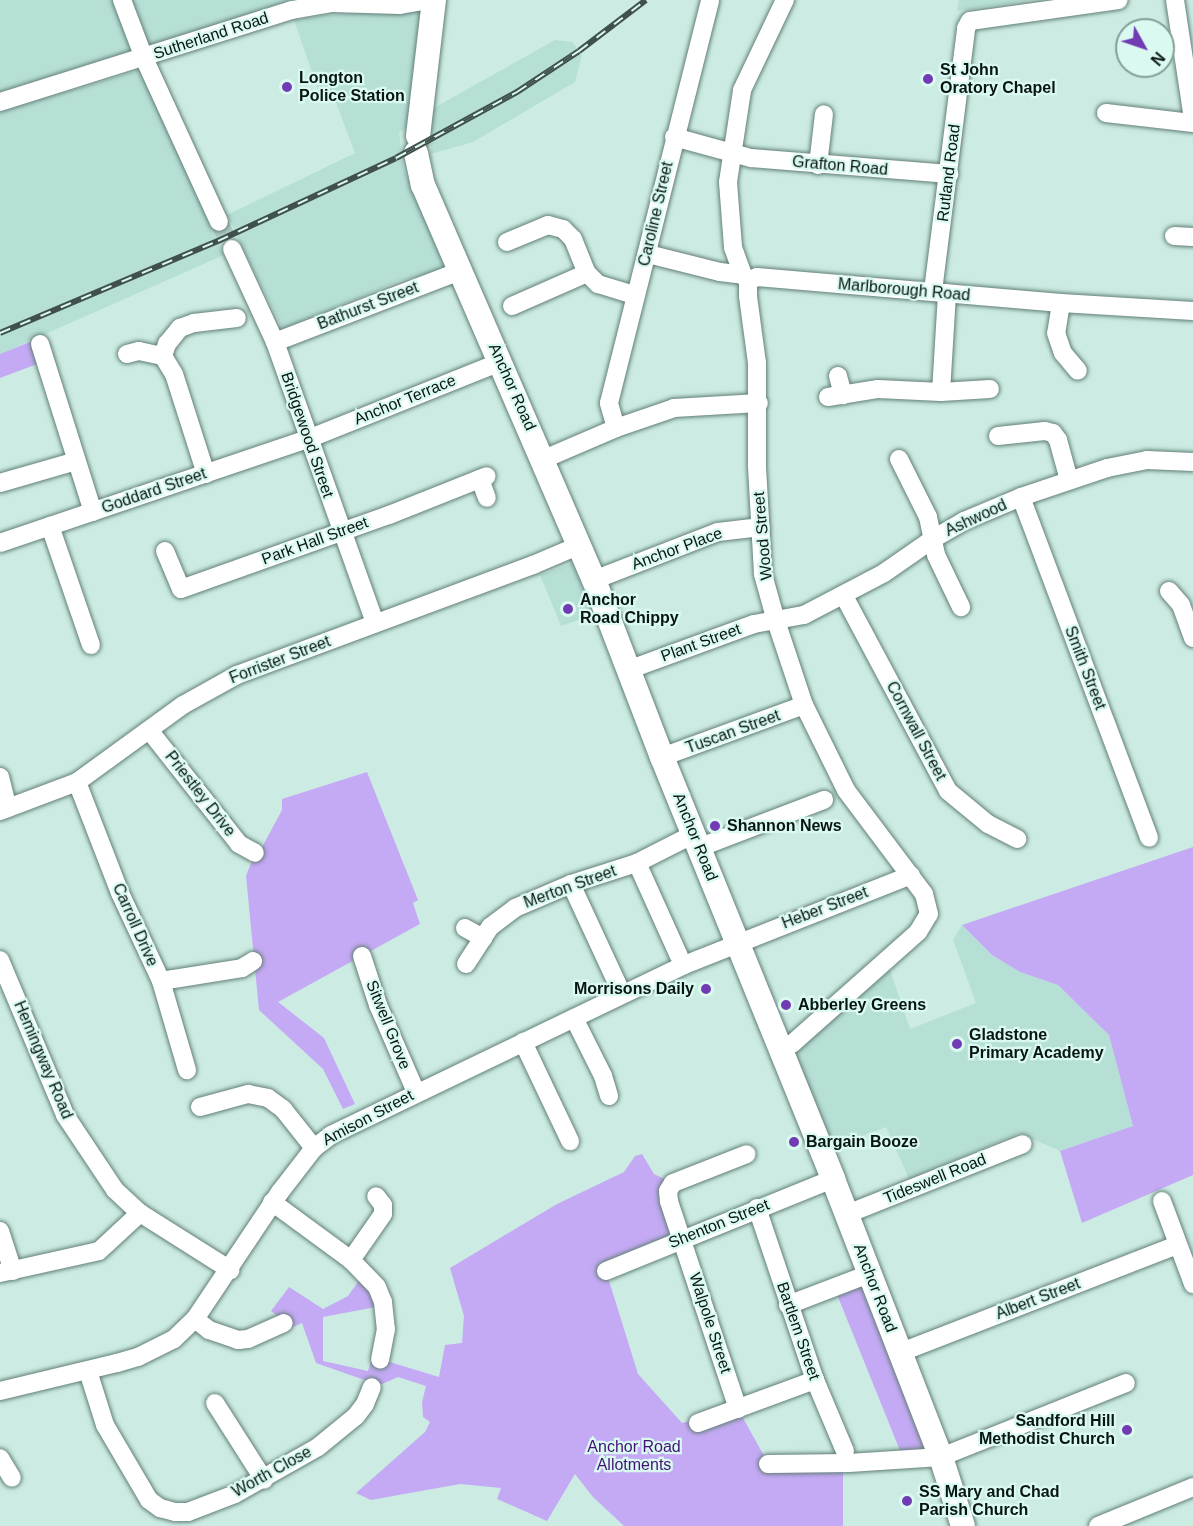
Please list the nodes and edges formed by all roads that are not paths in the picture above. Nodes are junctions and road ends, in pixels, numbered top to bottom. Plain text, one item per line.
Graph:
1 (122, 0) edge
2 (428, 0) edge
3 (434, 0) edge
4 (710, 0) edge
5 (785, 0) edge
6 (1119, 0) edge
7 (1175, 0) edge
8 (144, 58) junction
9 (0, 102) edge
10 (1106, 113) dead end
11 (824, 114) dead end
12 (1193, 119) edge
13 (1193, 123) edge
14 (674, 137) junction
15 (731, 151) junction
16 (818, 165) junction
17 (950, 174) junction
18 (219, 222) tunnel mouth
19 (1174, 236) dead end
20 (1193, 237) edge
21 (507, 241) dead end
22 (232, 249) tunnel mouth
23 (648, 254) junction
24 (460, 271) junction
25 (587, 273) junction
26 (746, 278) junction
27 (940, 292) junction
28 (635, 295) junction
29 (1061, 303) junction
30 (512, 306) dead end
31 (1193, 311) edge
32 (237, 318) dead end
33 (275, 342) junction
34 (48, 353) dead end
35 (127, 354) dead end
36 (163, 356) junction
37 (501, 362) junction
38 (1078, 371) dead end
39 (838, 376) dead end
40 (990, 389) dead end
41 (941, 392) junction
42 (759, 403) junction
43 (616, 428) junction
44 (998, 436) dead end
45 (308, 439) junction
46 (543, 459) junction
47 (899, 459) dead end
48 (76, 461) junction
49 (1193, 462) edge
50 (206, 474) junction
51 (1069, 480) junction
52 (0, 483) edge
53 (1021, 497) junction
54 (487, 498) dead end
55 (93, 512) junction
56 (50, 526) junction
57 (761, 527) junction
58 (341, 532) junction
59 (933, 539) junction
60 (0, 543) edge
61 (580, 545) junction
62 (165, 551) dead end
63 (594, 580) junction
64 (1169, 591) dead end
65 (844, 596) junction
66 (961, 607) dead end
67 (776, 621) junction
68 (375, 623) junction
69 (1193, 638) edge
70 (91, 645) dead end
71 (628, 670) junction
72 (804, 705) junction
73 (149, 730) junction
74 (662, 757) junction
75 (0, 777) edge
76 (76, 782) junction
77 (824, 800) dead end
78 (4, 810) edge
79 (1149, 838) dead end
80 (1017, 839) dead end
81 (696, 841) junction
82 (241, 850) dead end
83 (637, 862) junction
84 (911, 875) junction
85 (571, 884) junction
86 (465, 928) dead end
87 (483, 938) junction
88 (738, 942) junction
89 (362, 956) dead end
90 (679, 956) dead end
91 (0, 960) edge
92 (466, 964) dead end
93 (246, 970) dead end
94 (161, 981) junction
95 (622, 994) junction
96 (574, 1018) junction
97 (523, 1042) junction
98 (780, 1050) junction
99 (187, 1070) dead end
100 (416, 1092) junction
101 (609, 1096) dead end
102 (201, 1107) dead end
103 (570, 1141) dead end
104 (1023, 1144) dead end
105 (314, 1148) junction
106 (747, 1154) dead end
107 (833, 1179) junction
108 (384, 1201) dead end
109 (1162, 1201) dead end
110 (272, 1202) junction
111 (757, 1208) junction
112 (140, 1213) junction
113 (847, 1214) junction
114 (0, 1231) edge
115 (682, 1238) junction
116 (1178, 1245) junction
117 (351, 1260) junction
118 (230, 1270) junction
119 (606, 1271) dead end
120 (6, 1272) edge
121 (869, 1274) junction
122 (1193, 1284) edge
123 (788, 1305) junction
124 (195, 1319) junction
125 (276, 1322) dead end
126 (899, 1353) junction
127 (380, 1359) dead end
128 (88, 1371) junction
129 (815, 1380) junction
130 (1126, 1383) dead end
131 (0, 1391) edge
132 (372, 1401) dead end
133 (214, 1403) dead end
134 (738, 1409) junction
135 (698, 1423) dead end
136 (845, 1451) dead end
137 (941, 1457) junction
138 (768, 1464) dead end
139 (264, 1480) junction
140 (1193, 1487) edge
141 (1127, 1521) edge
142 (963, 1526) edge
143 (1098, 1526) edge

1 - 8 street
2 - 8 street, Sutherland Road
3 - 24 main road, Anchor Road
4 - 14 street, Caroline Street
5 - 15 street, Wood Street
6 - 17 street, Rutland Road
7 - 12 street
8 - 9 street, Sutherland Road
8 - 18 street
10 - 13 street
11 - 16 street
14 - 15 street, Grafton Road
14 - 23 street, Caroline Street
15 - 16 street, Grafton Road
15 - 26 street, Wood Street
16 - 17 street, Grafton Road
17 - 27 street, Rutland Road
19 - 20 street
21 - 25 street
22 - 33 street, Bridgewood Street
23 - 26 street, Marlborough Road
23 - 28 street, Caroline Street
24 - 33 street, Bathurst Street
24 - 37 main road, Anchor Road
25 - 28 street
25 - 30 street
26 - 27 street, Marlborough Road
26 - 42 street, Wood Street
27 - 29 street, Marlborough Road
27 - 41 street, Rutland Road
28 - 43 street, Caroline Street
29 - 31 street, Marlborough Road
29 - 38 street
32 - 36 street
33 - 45 street, Bridgewood Street
34 - 48 street
35 - 36 street
36 - 50 street
37 - 45 street, Anchor Terrace
37 - 46 main road, Anchor Road
39 - 41 street
40 - 41 street
42 - 43 street
42 - 57 street, Wood Street
43 - 46 street
44 - 51 street
45 - 50 street, Goddard Street
45 - 58 street, Bridgewood Street
46 - 61 main road, Anchor Road
47 - 59 street
48 - 52 street
48 - 55 street
49 - 51 street, Ashwood
50 - 55 street, Goddard Street
51 - 53 street, Ashwood
53 - 59 street, Ashwood
53 - 79 street, Smith Street
54 - 58 street, Park Hall Street
55 - 56 street, Goddard Street
56 - 60 street, Goddard Street
56 - 70 street
57 - 63 street, Anchor Place
57 - 67 street, Wood Street
58 - 62 street, Park Hall Street
58 - 68 street, Bridgewood Street
59 - 65 street, Ashwood
59 - 66 street
61 - 63 main road, Anchor Road
61 - 68 street, Forrister Street
63 - 71 main road, Anchor Road
64 - 69 street
65 - 67 street, Ashwood
65 - 80 street, Cornwall Street
67 - 71 street, Plant Street
67 - 72 street, Wood Street
68 - 73 street, Forrister Street
71 - 74 main road, Anchor Road
72 - 74 street, Tuscan Street
72 - 84 street, Wood Street
73 - 76 street, Forrister Street
73 - 82 street, Priestley Drive
74 - 81 main road, Anchor Road
75 - 78 street
76 - 78 street, Forrister Street
76 - 94 street, Carroll Drive
77 - 81 street, Merton Street
81 - 83 street, Merton Street
81 - 88 main road, Anchor Road
83 - 85 street, Merton Street
83 - 90 street
84 - 88 street, Heber Street
84 - 98 street, Wood Street
85 - 87 street, Merton Street
85 - 95 street
86 - 87 street
87 - 92 street, Merton Street
88 - 95 street, Amison Street
88 - 98 main road, Anchor Road
89 - 100 street, Sitwell Grove
91 - 112 street, Hemingway Road
93 - 94 street
94 - 99 street, Carroll Drive
95 - 96 street, Amison Street
96 - 97 street, Amison Street
96 - 101 street
97 - 100 street, Amison Street
97 - 103 street
98 - 107 main road, Anchor Road
100 - 105 street, Amison Street
102 - 105 street
104 - 113 street, Tideswell Road
105 - 110 street, Amison Street
106 - 115 street, Walpole Street
107 - 111 street, Shenton Street
107 - 113 main road, Anchor Road
108 - 117 street
109 - 116 street
110 - 117 street
110 - 118 street, Amison Street
111 - 115 street, Shenton Street
111 - 123 street, Bartlem Street
112 - 118 street, Hemingway Road
112 - 120 street
113 - 121 main road, Anchor Road
114 - 120 street
115 - 119 street, Shenton Street
115 - 134 street, Walpole Street
116 - 122 street
116 - 126 street, Albert Street
117 - 127 street
118 - 124 street, Amison Street
121 - 123 street
121 - 126 main road, Anchor Road
123 - 129 street, Bartlem Street
124 - 125 street
124 - 128 street, Amison Street
126 - 137 main road, Anchor Road
128 - 131 street, Amison Street
128 - 139 street, Worth Close
129 - 134 street
129 - 136 street, Bartlem Street
130 - 137 street
132 - 139 street, Worth Close
133 - 139 street
134 - 135 street
137 - 138 street
137 - 142 main road, Anchor Road
140 - 141 street
141 - 143 street

